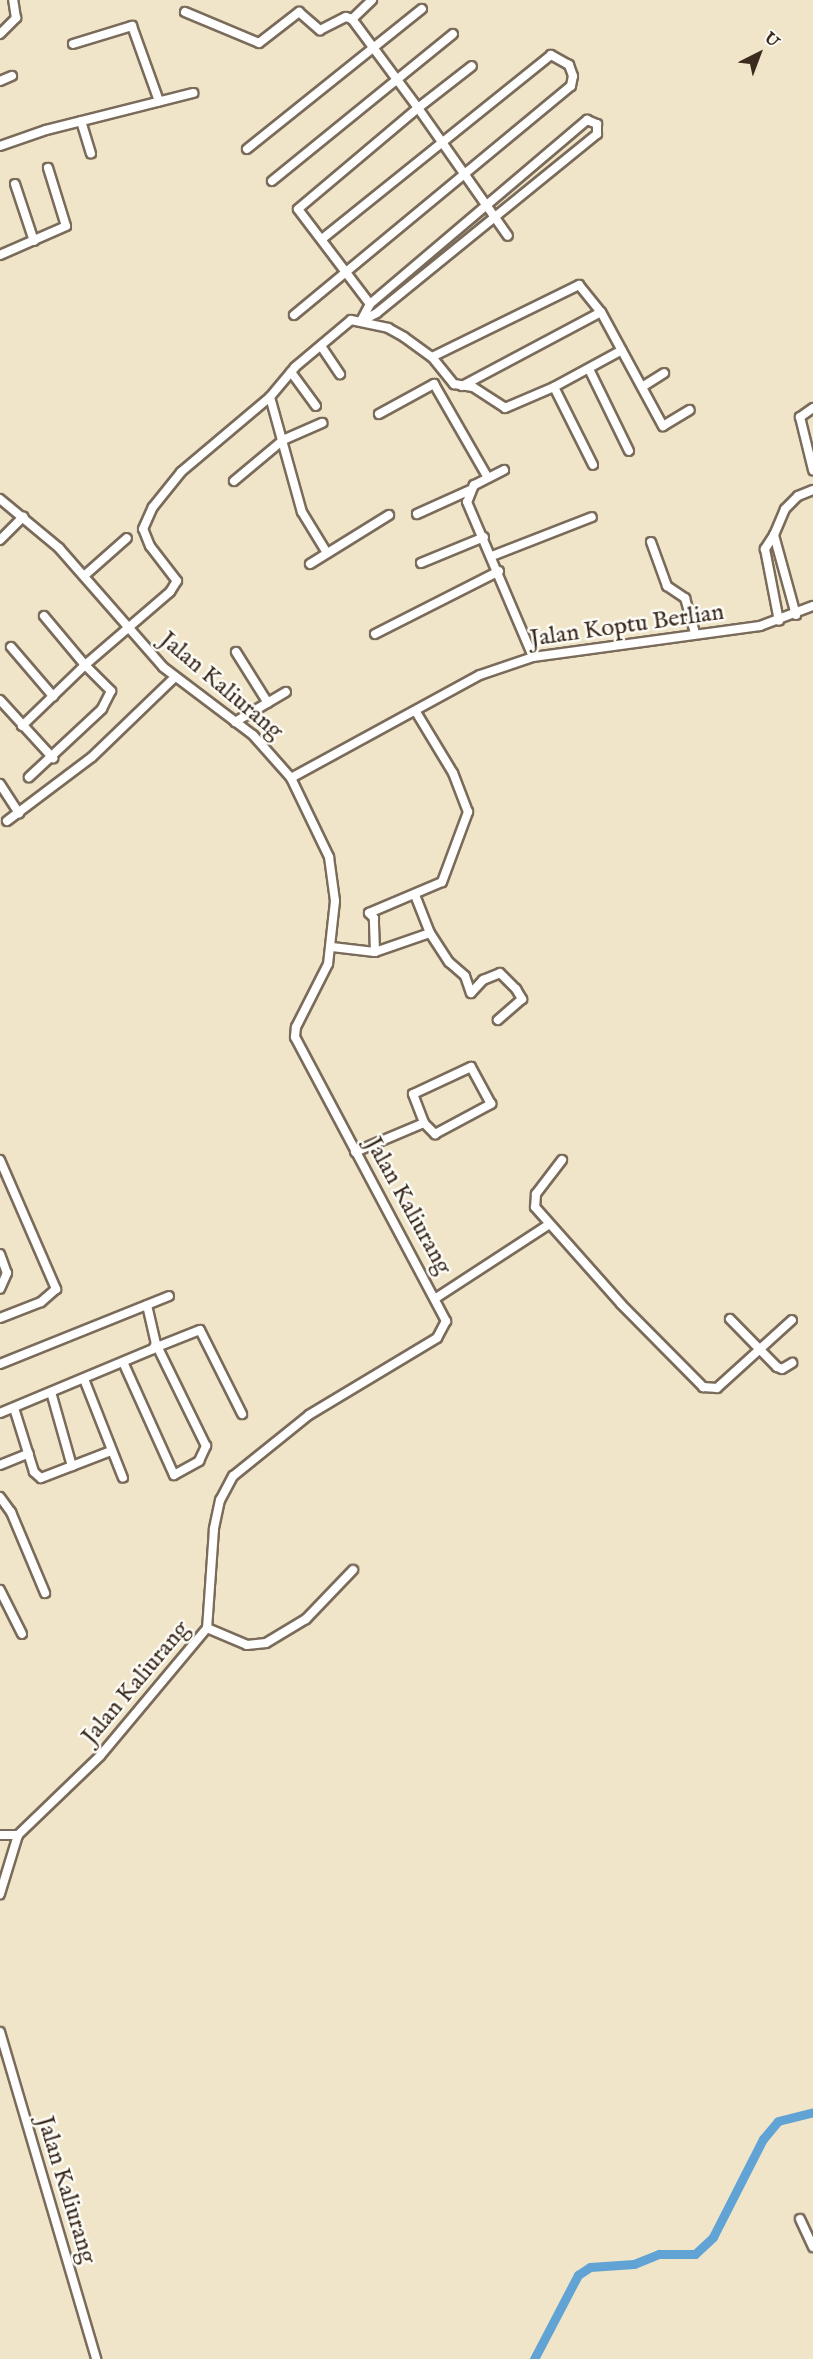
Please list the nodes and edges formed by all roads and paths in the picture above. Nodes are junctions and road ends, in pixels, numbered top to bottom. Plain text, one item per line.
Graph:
1 (13, 0) edge
2 (372, 0) edge
3 (422, 9) dead end
4 (185, 12) dead end
5 (352, 19) junction
6 (11, 24) junction
7 (0, 26) edge
8 (0, 34) edge
9 (453, 34) dead end
10 (73, 44) dead end
11 (374, 47) junction
12 (472, 66) dead end
13 (12, 76) dead end
14 (397, 79) junction
15 (0, 81) edge
16 (193, 93) dead end
17 (159, 101) junction
18 (418, 108) junction
19 (81, 121) junction
20 (442, 142) junction
21 (0, 146) edge
22 (247, 149) dead end
23 (91, 153) dead end
24 (48, 168) dead end
25 (466, 174) junction
26 (272, 181) dead end
27 (15, 184) dead end
28 (487, 205) junction
29 (495, 216) junction
30 (508, 236) dead end
31 (322, 239) junction
32 (34, 241) junction
33 (0, 255) edge
34 (345, 270) junction
35 (370, 304) junction
36 (601, 312) junction
37 (294, 315) dead end
38 (361, 321) junction
39 (321, 346) junction
40 (622, 350) junction
41 (432, 357) junction
42 (589, 369) junction
43 (291, 372) junction
44 (664, 373) dead end
45 (340, 374) dead end
46 (462, 386) junction
47 (554, 387) junction
48 (642, 387) junction
49 (270, 397) junction
50 (316, 406) dead end
51 (813, 408) edge
52 (690, 410) dead end
53 (379, 414) dead end
54 (322, 423) dead end
55 (283, 440) junction
56 (629, 451) dead end
57 (811, 454) edge
58 (593, 465) dead end
59 (504, 470) dead end
60 (813, 470) edge
61 (488, 478) junction
62 (234, 482) dead end
63 (470, 490) junction
64 (813, 490) edge
65 (0, 499) edge
66 (389, 514) dead end
67 (417, 514) dead end
68 (23, 517) junction
69 (592, 517) dead end
70 (774, 535) junction
71 (127, 537) dead end
72 (484, 537) junction
73 (0, 540) edge
74 (651, 542) dead end
75 (327, 553) junction
76 (492, 556) junction
77 (421, 563) dead end
78 (310, 564) dead end
79 (499, 571) junction
80 (84, 576) junction
81 (813, 606) edge
82 (796, 615) junction
83 (44, 616) dead end
84 (780, 621) junction
85 (126, 627) junction
86 (375, 634) dead end
87 (695, 634) junction
88 (10, 647) dead end
89 (236, 652) dead end
90 (533, 657) junction
91 (85, 665) junction
92 (174, 678) junction
93 (286, 692) dead end
94 (53, 696) junction
95 (0, 700) edge
96 (268, 703) junction
97 (416, 712) junction
98 (235, 722) junction
99 (22, 726) junction
100 (53, 758) junction
101 (29, 777) dead end
102 (291, 778) junction
103 (0, 784) edge
104 (19, 813) junction
105 (7, 821) dead end
106 (415, 895) junction
107 (430, 933) junction
108 (332, 947) junction
109 (375, 952) junction
110 (498, 1020) dead end
111 (424, 1123) junction
112 (355, 1152) junction
113 (0, 1160) edge
114 (562, 1160) dead end
115 (548, 1225) junction
116 (0, 1254) edge
117 (0, 1289) edge
118 (170, 1296) dead end
119 (436, 1298) junction
120 (147, 1305) junction
121 (0, 1318) edge
122 (730, 1318) dead end
123 (792, 1320) dead end
124 (157, 1345) junction
125 (759, 1350) junction
126 (123, 1362) junction
127 (792, 1363) dead end
128 (0, 1364) edge
129 (84, 1379) junction
130 (51, 1392) junction
131 (14, 1407) junction
132 (0, 1413) edge
133 (242, 1414) dead end
134 (111, 1451) junction
135 (29, 1453) junction
136 (0, 1465) edge
137 (72, 1466) junction
138 (123, 1478) dead end
139 (0, 1497) edge
140 (353, 1570) dead end
141 (0, 1590) edge
142 (45, 1593) dead end
143 (207, 1628) junction
144 (22, 1634) dead end
145 (0, 1835) edge
146 (18, 1835) junction
147 (0, 1894) edge
148 (0, 2032) edge
149 (800, 2219) dead end
150 (813, 2247) edge
151 (96, 2359) edge

1 - 6 street
2 - 5 street
3 - 11 street
4 - 5 street
5 - 11 street
6 - 7 street
6 - 8 street
9 - 14 street
10 - 17 street
11 - 14 street
11 - 22 street
12 - 18 street
13 - 15 street
14 - 18 street
14 - 26 street
16 - 17 street
17 - 19 street
18 - 20 street
18 - 31 street
19 - 21 street
19 - 23 street
20 - 25 street
20 - 25 street
20 - 31 street
24 - 32 street
25 - 28 street
25 - 34 street
27 - 32 street
28 - 29 street
28 - 29 street
28 - 35 street
29 - 30 street
29 - 38 street
31 - 34 street
32 - 33 street
34 - 35 street
34 - 37 street
35 - 38 street
36 - 40 street
36 - 41 street
36 - 46 street
38 - 39 street
38 - 41 street
39 - 43 street
39 - 45 street
40 - 42 street
40 - 48 street
41 - 46 street
42 - 47 street
42 - 56 street
43 - 49 street
43 - 50 street
44 - 48 street
46 - 47 street
47 - 58 street
48 - 52 street
49 - 55 street
49 - 85 street
51 - 57 street
53 - 61 street
54 - 55 street
55 - 62 street
55 - 75 street
57 - 60 street
59 - 61 street
61 - 63 street
63 - 67 street
63 - 72 street
64 - 70 street
65 - 68 street, Jalan Kaliurang
66 - 75 street
68 - 73 street
68 - 80 street, Jalan Kaliurang
69 - 76 street
70 - 82 street
70 - 84 street
71 - 80 street
72 - 76 street
72 - 77 street
74 - 87 street
75 - 78 street
76 - 79 street
79 - 86 street
79 - 90 street
80 - 85 street, Jalan Kaliurang
81 - 82 street, Jalan Koptu Berlian
82 - 84 street, Jalan Koptu Berlian
83 - 91 street
84 - 87 street, Jalan Koptu Berlian
85 - 91 street
85 - 92 street, Jalan Kaliurang
87 - 90 street, Jalan Koptu Berlian
88 - 94 street
89 - 96 street
90 - 97 street, Jalan Koptu Berlian
91 - 94 street
91 - 100 street
92 - 98 street, Jalan Kaliurang
92 - 104 street
93 - 96 street
94 - 99 street
95 - 99 street
96 - 98 street
97 - 102 street, Jalan Koptu Berlian
97 - 106 street
98 - 102 street, Jalan Kaliurang
99 - 100 street
100 - 101 street
102 - 108 street, Jalan Kaliurang
103 - 104 street
104 - 105 street
106 - 107 street
106 - 109 street
107 - 109 street
107 - 110 street
108 - 109 street
108 - 112 street, Jalan Kaliurang
111 - 111 street
111 - 112 street
112 - 119 street, Jalan Kaliurang
113 - 121 street
114 - 115 street
115 - 119 street
115 - 125 street
116 - 117 street
118 - 120 street
119 - 143 street, Jalan Kaliurang
120 - 124 street
120 - 128 street
122 - 125 street
123 - 125 street
124 - 126 street
124 - 126 street
124 - 133 street
125 - 127 street
126 - 129 street
129 - 130 street
129 - 134 street
130 - 131 street
130 - 137 street
131 - 132 street
131 - 135 street
134 - 137 street
134 - 138 street
135 - 136 street
135 - 137 street
139 - 142 street
140 - 143 street
141 - 144 street
143 - 146 street, Jalan Kaliurang
145 - 146 street
146 - 147 street, Jalan Kaliurang
148 - 151 street, Jalan Kaliurang
149 - 150 street

